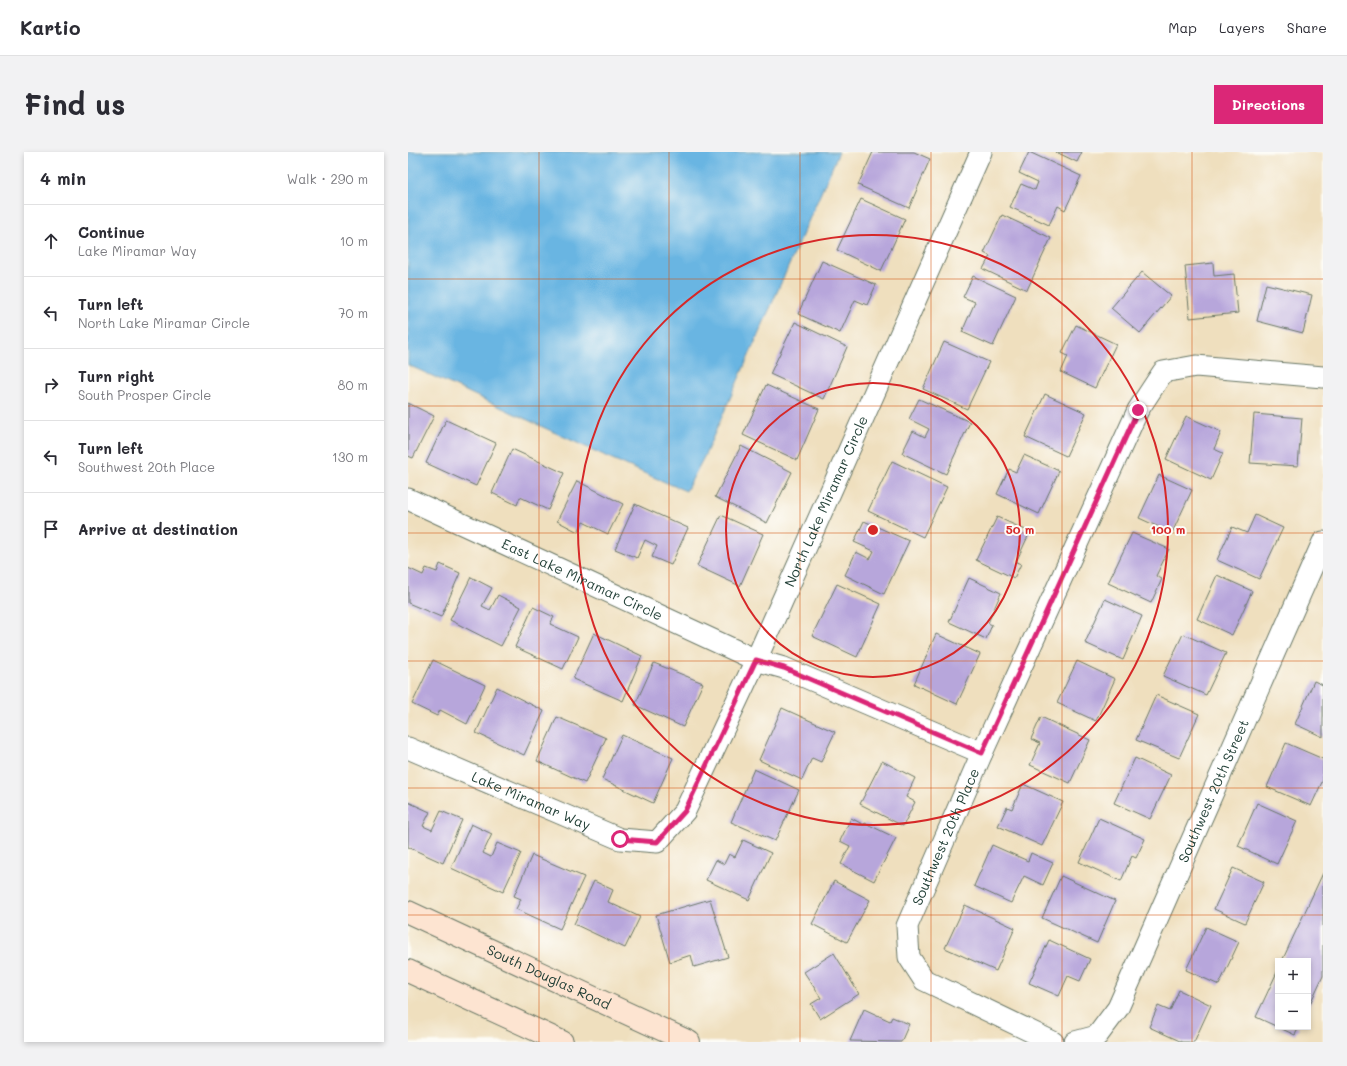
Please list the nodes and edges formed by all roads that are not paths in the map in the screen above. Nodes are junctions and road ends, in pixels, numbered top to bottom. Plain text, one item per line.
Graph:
1 (981, 152) edge
2 (1323, 376) edge
3 (408, 500) edge
4 (1323, 542) edge
5 (756, 660) junction
6 (408, 748) edge
7 (982, 753) junction
8 (657, 842) joint
9 (408, 912) edge
10 (408, 971) edge
11 (562, 1042) edge
12 (689, 1042) edge
13 (1053, 1042) edge
14 (1076, 1042) edge

1 - 5 street, North Lake Miramar Circle
2 - 7 street, Southwest 20th Place
3 - 5 street, East Lake Miramar Circle
4 - 14 street, Southwest 20th Street
5 - 7 street, East Lake Miramar Circle
5 - 8 street, North Lake Miramar Circle
6 - 8 street, Lake Miramar Way
7 - 13 street, Southwest 20th Place
9 - 12 main road, South Douglas Road
10 - 11 main road

